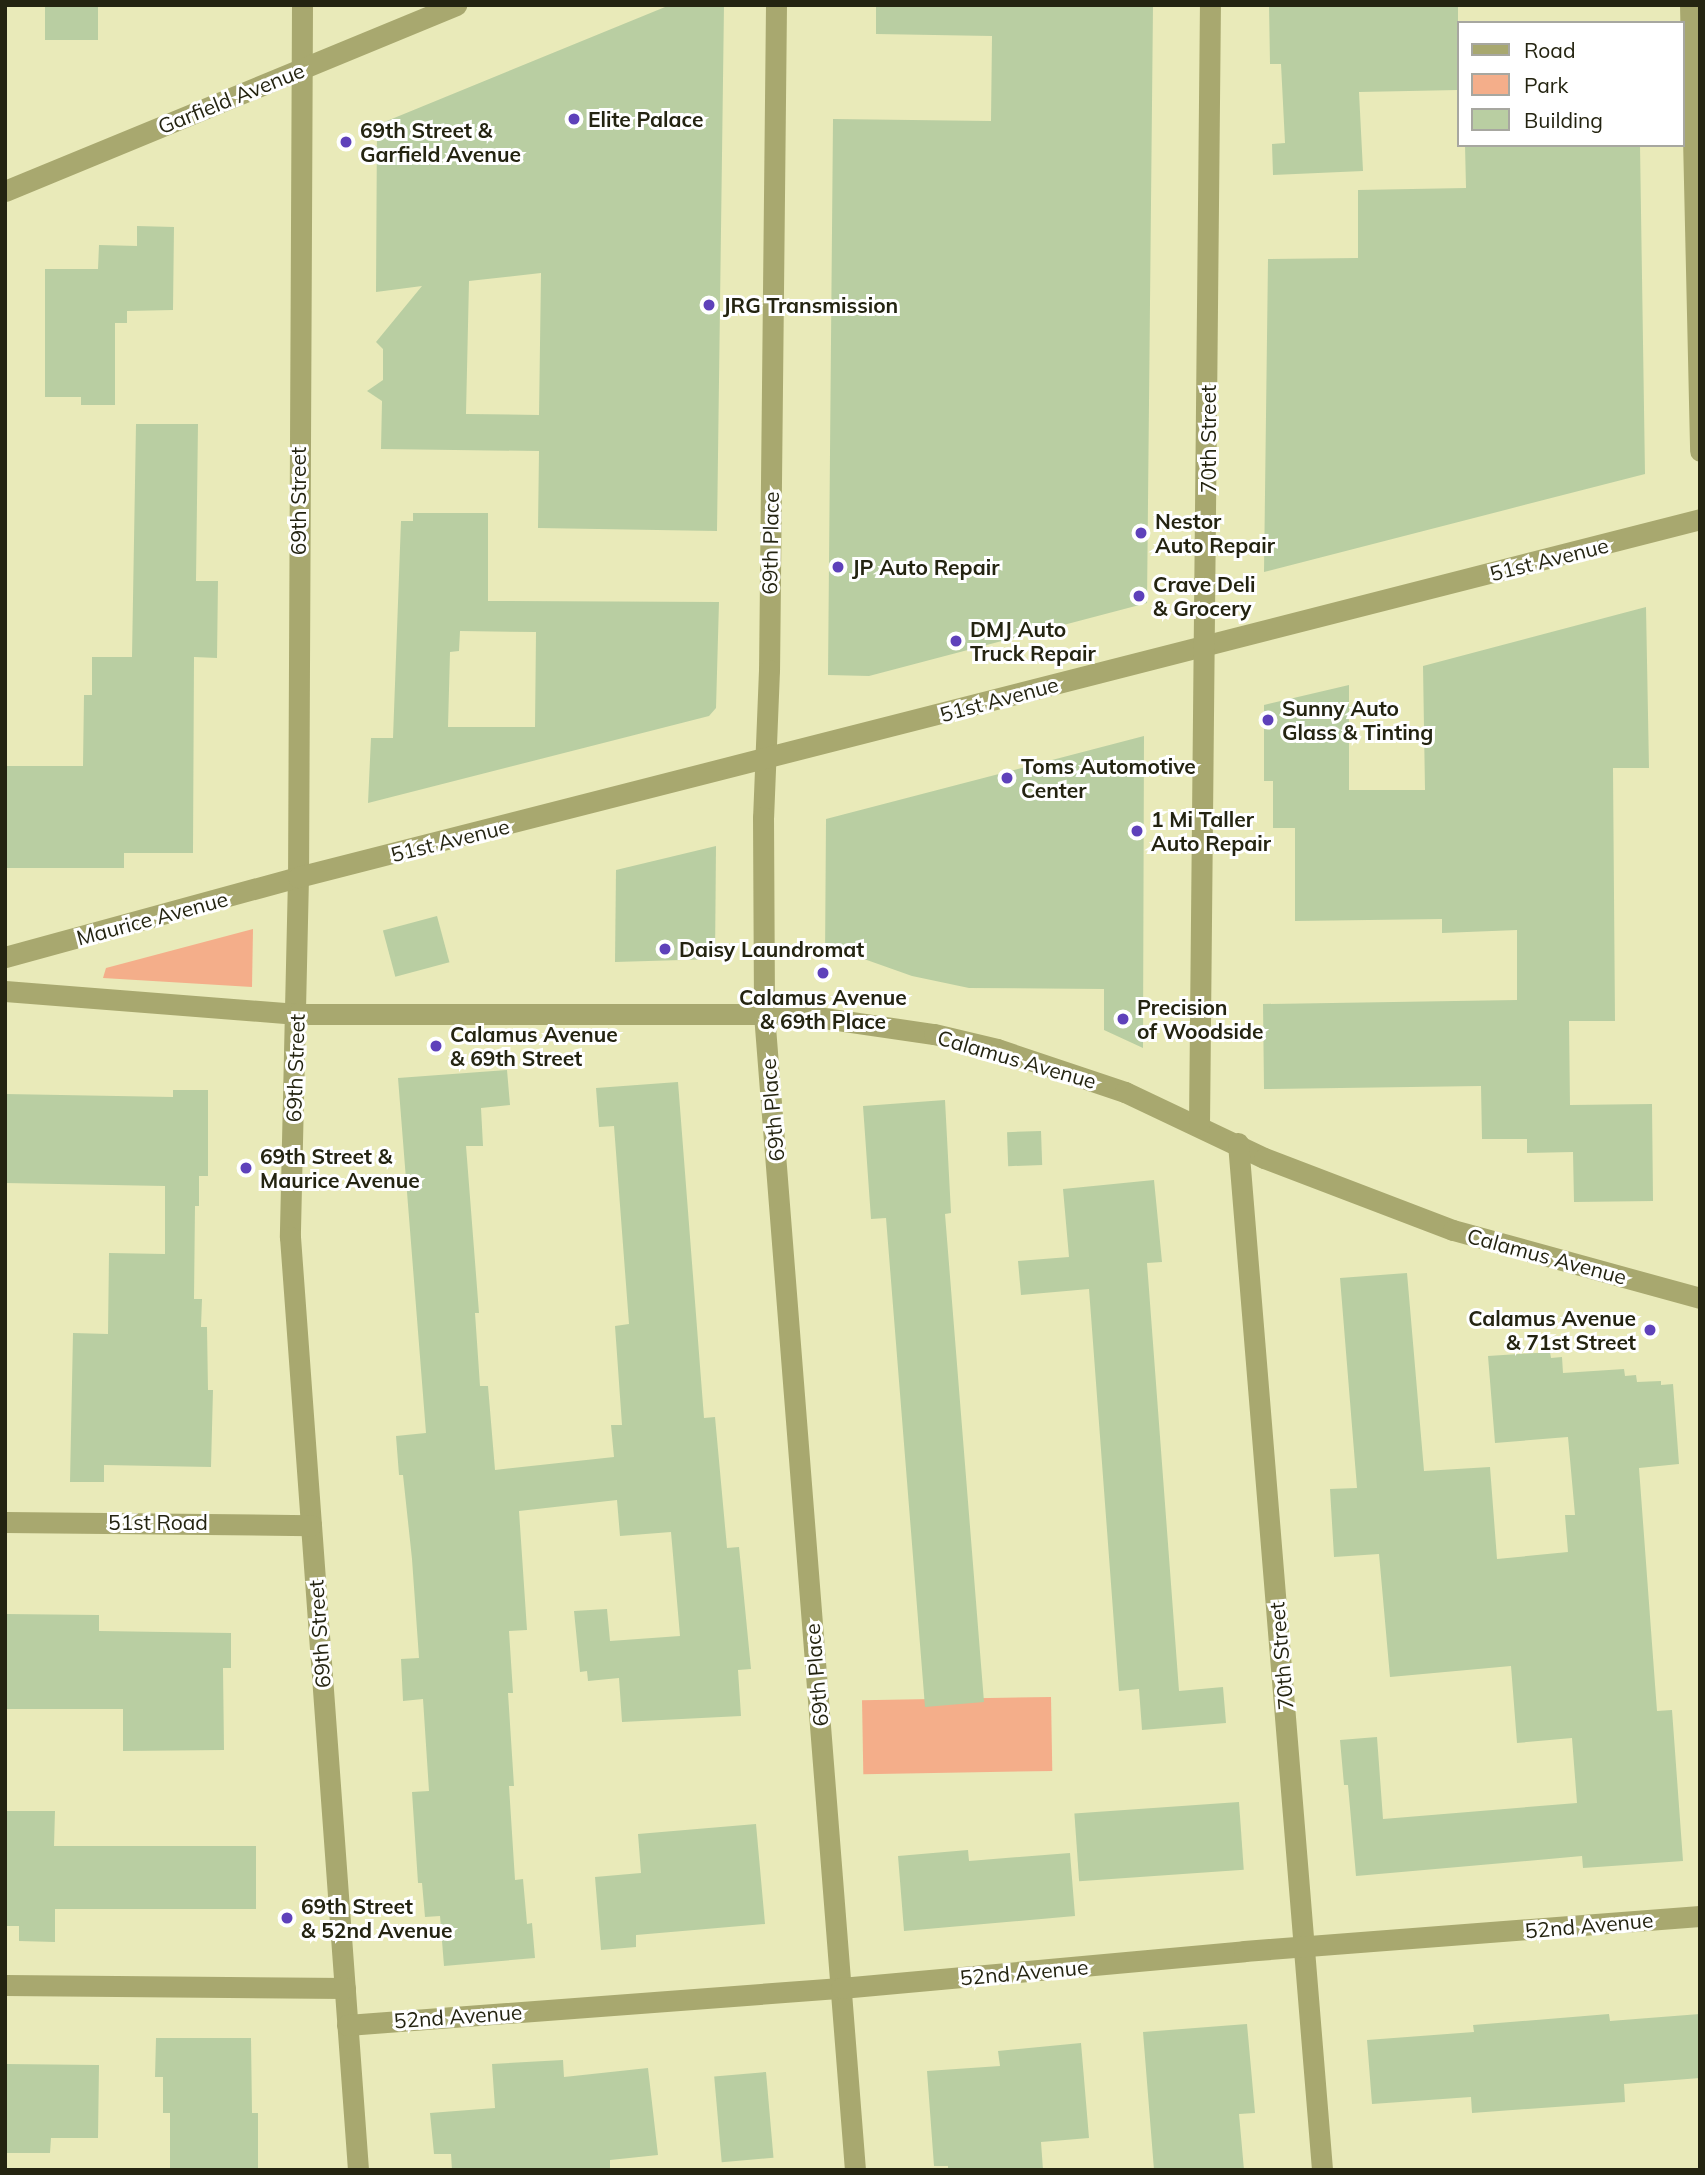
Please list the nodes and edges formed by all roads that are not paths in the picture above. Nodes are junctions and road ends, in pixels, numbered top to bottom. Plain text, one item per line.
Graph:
1 (302, 5) edge
2 (456, 5) edge
3 (776, 5) edge
4 (1210, 5) edge
5 (1690, 5) edge
6 (302, 69) junction
7 (5, 191) edge
8 (1700, 451) edge
9 (1700, 519) edge
10 (1205, 646) junction
11 (764, 760) junction
12 (298, 877) junction
13 (5, 957) edge
14 (5, 991) edge
15 (297, 1014) junction
16 (764, 1014) junction
17 (1199, 1125) junction
18 (1238, 1143) junction
19 (1700, 1298) edge
20 (5, 1522) edge
21 (311, 1525) junction
22 (1700, 1916) edge
23 (1304, 1948) junction
24 (5, 1985) edge
25 (345, 1989) junction
26 (841, 1989) junction
27 (347, 2025) junction
28 (358, 2170) edge
29 (855, 2170) edge
30 (1322, 2170) edge

1 - 6 street, 69th Street
2 - 6 street, Garfield Avenue
3 - 11 street, 69th Place
4 - 10 street, 70th Street
5 - 8 street
6 - 7 street, Garfield Avenue
6 - 12 street, 69th Street
9 - 10 street, 51st Avenue
10 - 11 street, 51st Avenue
10 - 17 street, 70th Street
11 - 12 street, 51st Avenue
11 - 16 street, 69th Place
12 - 13 street, Maurice Avenue
12 - 15 street, 69th Street
14 - 15 street
15 - 16 street, Calamus Avenue
15 - 21 street, 69th Street
16 - 17 street, Calamus Avenue
16 - 26 street, 69th Place
17 - 18 street, Calamus Avenue
18 - 19 street, Calamus Avenue
18 - 23 street, 70th Street
20 - 21 street, 51st Road
21 - 25 street, 69th Street
22 - 23 street, 52nd Avenue
23 - 26 street, 52nd Avenue
23 - 30 street, 70th Street
24 - 25 street
25 - 27 street, 69th Street
26 - 27 street, 52nd Avenue
26 - 29 street, 69th Place
27 - 28 street, 69th Street

